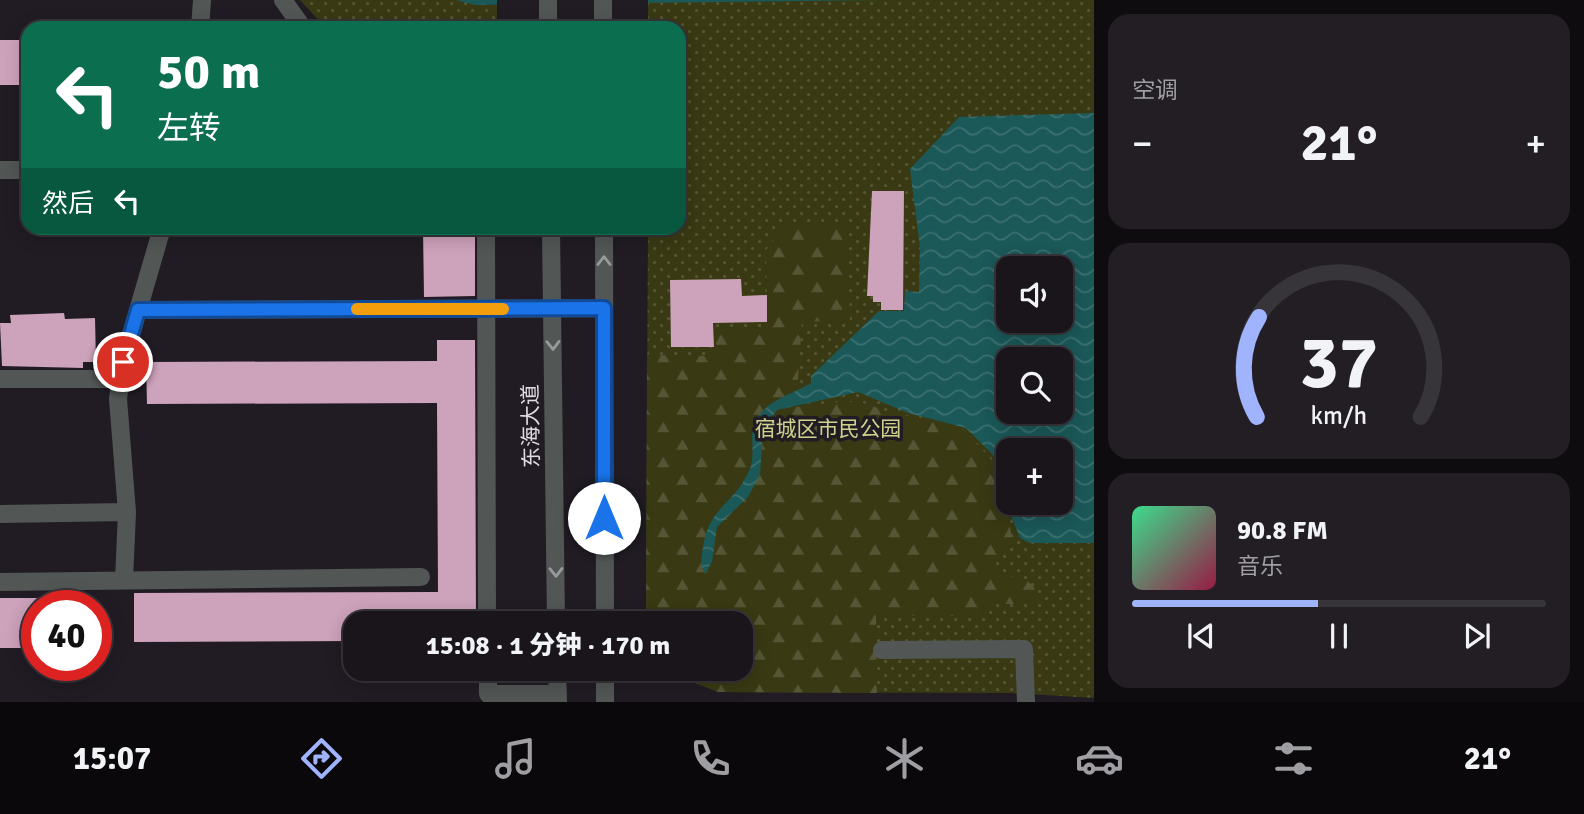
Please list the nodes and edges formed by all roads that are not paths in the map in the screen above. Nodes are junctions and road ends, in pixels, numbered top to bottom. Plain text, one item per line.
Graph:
1 (202, 0) edge
2 (283, 0) edge
3 (548, 0) edge
4 (603, 0) edge
5 (200, 21) edge
6 (298, 21) edge
7 (548, 21) edge
8 (603, 21) edge
9 (0, 170) edge
10 (21, 170) edge
11 (160, 235) edge
12 (486, 235) edge
13 (551, 235) edge
14 (604, 235) edge
15 (604, 308) junction
16 (487, 309) junction
17 (552, 309) junction
18 (138, 310) junction
19 (0, 379) edge
20 (121, 379) junction
21 (127, 512) junction
22 (0, 514) edge
23 (421, 577) dead end
24 (124, 580) junction
25 (0, 582) edge
26 (488, 611) edge
27 (556, 611) edge
28 (605, 611) edge
29 (882, 650) dead end
30 (488, 681) edge
31 (605, 681) edge
32 (558, 698) edge
33 (605, 702) edge
34 (1026, 702) edge

1 - 5 street
2 - 6 street
3 - 7 street
4 - 8 street
9 - 10 street
11 - 18 street
12 - 16 street
13 - 17 street, 东海大道
15 -> 14 street
15 - 17 street
15 - 28 street
16 - 17 street
16 - 18 street
16 - 26 street
17 -> 27 street, 东海大道
18 - 20 street
19 - 20 street
20 - 21 street
21 - 22 street
21 - 24 street
23 - 24 street
24 - 25 street
29 - 34 street
30 - 32 street
31 - 33 street

